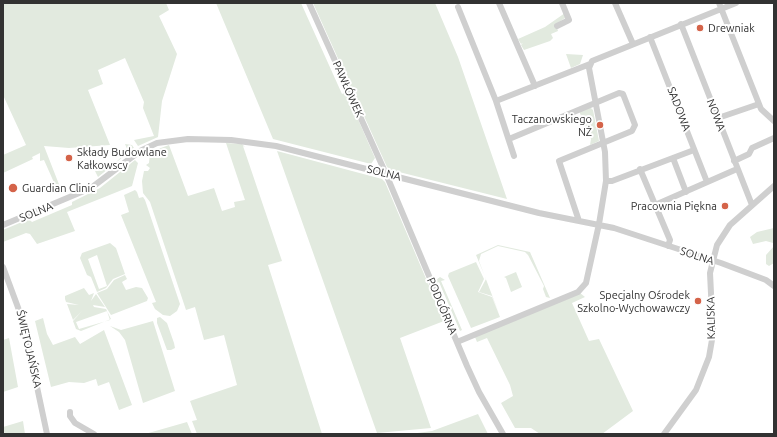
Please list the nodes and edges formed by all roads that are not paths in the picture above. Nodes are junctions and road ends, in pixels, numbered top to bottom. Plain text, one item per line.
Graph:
1 (309, 3) edge
2 (499, 3) edge
3 (562, 3) edge
4 (615, 3) edge
5 (736, 3) edge
6 (458, 6) dead end
7 (720, 6) edge
8 (681, 24) junction
9 (557, 26) dead end
10 (650, 37) junction
11 (633, 44) junction
12 (590, 64) junction
13 (535, 86) junction
14 (496, 101) junction
15 (596, 103) junction
16 (759, 104) junction
17 (718, 118) junction
18 (774, 121) edge
19 (774, 138) edge
20 (509, 139) junction
21 (604, 144) junction
22 (694, 150) junction
23 (514, 156) dead end
24 (673, 158) junction
25 (734, 161) junction
26 (640, 169) junction
27 (737, 169) junction
28 (386, 174) junction
29 (606, 181) junction
30 (707, 182) junction
31 (774, 186) edge
32 (686, 192) junction
33 (655, 205) junction
34 (752, 205) junction
35 (579, 221) junction
36 (599, 224) junction
37 (3, 225) edge
38 (668, 246) junction
39 (712, 260) junction
40 (3, 267) edge
41 (774, 286) edge
42 (457, 342) junction
43 (70, 412) dead end
44 (47, 434) edge
45 (94, 434) edge
46 (503, 434) edge
47 (664, 434) edge

1 - 28 street, PAWŁÓWEK
2 - 13 street
3 - 9 street
4 - 11 street
5 - 7 street
6 - 14 street
7 - 8 street
7 - 16 street
8 - 10 street
8 - 17 street, NOWA
10 - 11 street
10 - 22 street, SADOWA
11 - 12 street
12 - 13 street
12 - 15 street
13 - 14 street
14 - 20 street
15 - 20 street
15 - 21 street
15 - 21 street
16 - 17 street
16 - 18 street
17 - 25 street, NOWA
19 - 25 street
20 - 23 street
21 - 29 street
21 - 35 street
22 - 24 street
22 - 30 street, SADOWA
24 - 26 street
24 - 32 street
25 - 27 street, NOWA
26 - 29 street
26 - 33 street
27 - 30 street
27 - 34 street, NOWA
28 - 35 street, SOLNA
28 - 37 street, SOLNA
28 - 42 street, PODGÓRNA
29 - 36 street
30 - 32 street
31 - 34 street, KALISKA
32 - 33 street
33 - 38 street
34 - 39 street, KALISKA
35 - 36 street, SOLNA
36 - 38 street, SOLNA
36 - 42 street
38 - 39 street, SOLNA
39 - 41 street, SOLNA
39 - 47 street, KALISKA
40 - 44 street, ŚWIĘTOJAŃSKA
42 - 46 street, PODGÓRNA
43 - 45 street

